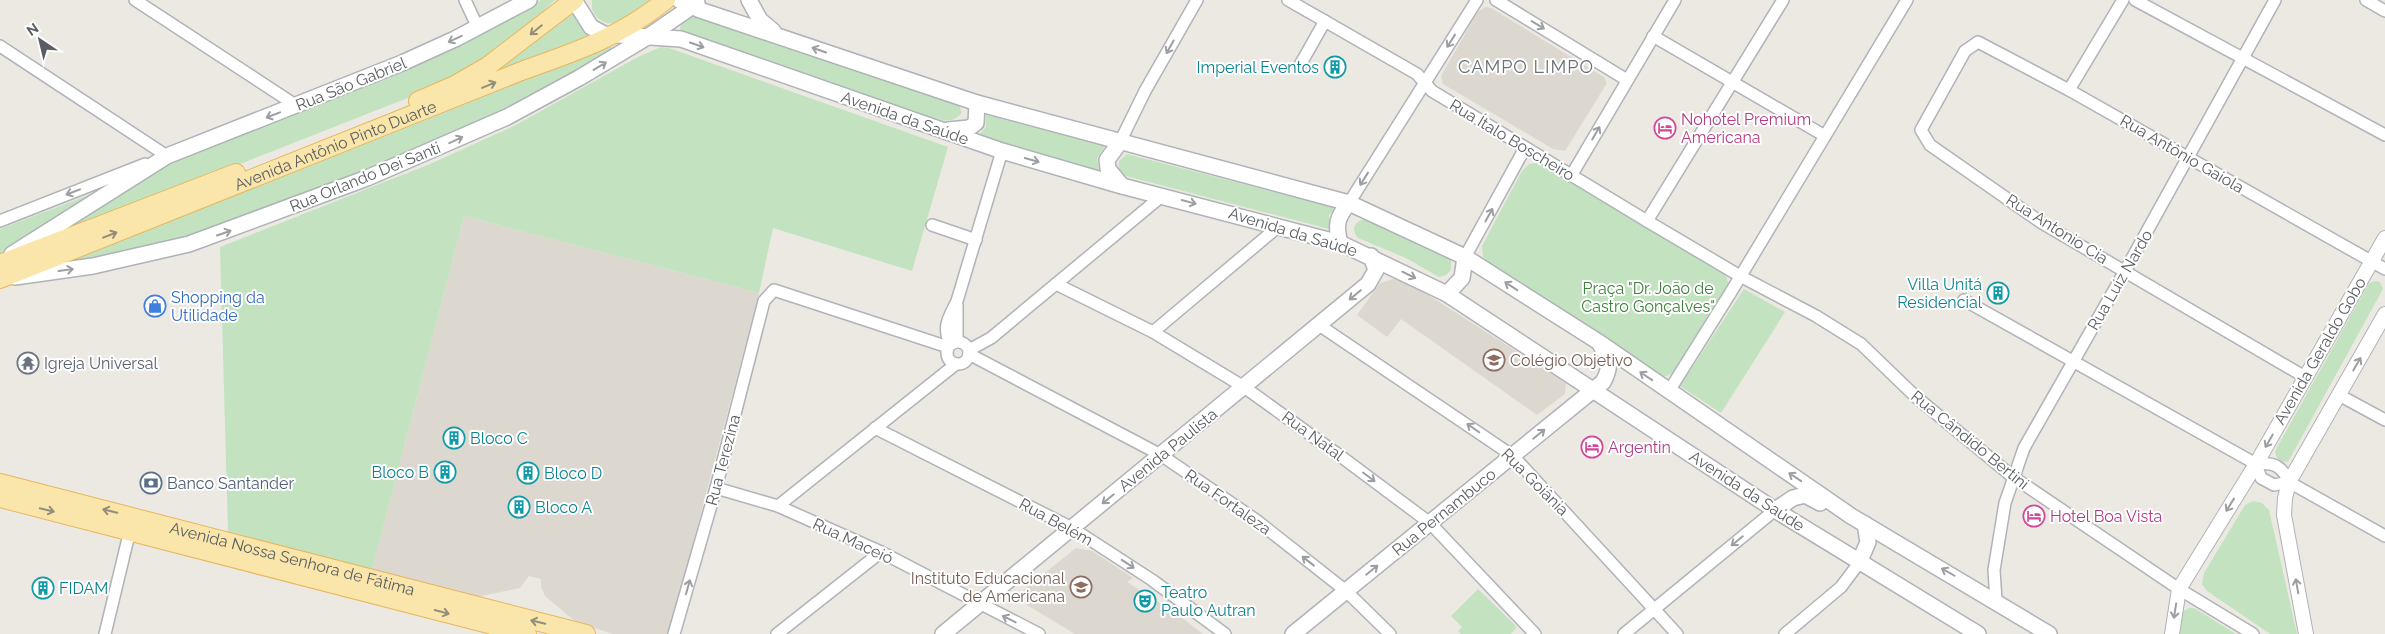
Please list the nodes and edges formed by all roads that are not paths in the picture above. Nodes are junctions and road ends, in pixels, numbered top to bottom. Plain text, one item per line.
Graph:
1 (134, 0) edge
2 (465, 0) edge
3 (529, 0) edge
4 (574, 0) edge
5 (666, 0) edge
6 (749, 0) edge
7 (1288, 0) edge
8 (1477, 0) edge
9 (1496, 0) edge
10 (1675, 0) edge
11 (1783, 0) edge
12 (2123, 0) edge
13 (2136, 0) edge
14 (2275, 0) edge
15 (2366, 0) edge
16 (1905, 1) edge
17 (690, 2) edge
18 (1196, 2) edge
19 (516, 5) edge
20 (2385, 11) edge
21 (1325, 21) junction
22 (478, 28) junction
23 (613, 36) junction
24 (649, 36) junction
25 (1653, 36) junction
26 (783, 37) junction
27 (0, 46) edge
28 (2243, 58) junction
29 (1300, 65) dead end
30 (1627, 80) junction
31 (1732, 82) junction
32 (1425, 83) junction
33 (2069, 90) junction
34 (977, 103) junction
35 (297, 106) junction
36 (941, 130) junction
37 (1921, 130) joint
38 (2385, 135) edge
39 (1825, 136) junction
40 (1120, 142) junction
41 (1525, 148) junction
42 (1002, 151) junction
43 (167, 156) junction
44 (2188, 158) junction
45 (1571, 176) junction
46 (1122, 186) junction
47 (1163, 196) junction
48 (1349, 203) junction
49 (0, 221) edge
50 (1647, 221) junction
51 (932, 225) dead end
52 (1279, 226) junction
53 (2385, 238) edge
54 (976, 240) junction
55 (1340, 243) junction
56 (1371, 256) junction
57 (1466, 257) junction
58 (2371, 262) junction
59 (0, 263) edge
60 (2385, 269) edge
61 (2125, 271) junction
62 (1740, 276) junction
63 (0, 279) edge
64 (1056, 284) junction
65 (774, 290) joint
66 (1447, 294) junction
67 (1964, 300) dead end
68 (2385, 314) edge
69 (1319, 325) junction
70 (1153, 332) junction
71 (1597, 341) junction
72 (957, 351) junction
73 (2074, 360) junction
74 (2305, 377) junction
75 (1244, 387) junction
76 (1594, 390) junction
77 (1669, 391) junction
78 (2339, 395) junction
79 (2385, 420) edge
80 (875, 428) junction
81 (1161, 455) junction
82 (1513, 456) junction
83 (2256, 464) junction
84 (2013, 477) junction
85 (2289, 482) junction
86 (0, 483) edge
87 (716, 488) junction
88 (0, 498) edge
89 (778, 506) junction
90 (1775, 510) junction
91 (1851, 516) junction
92 (1430, 523) junction
93 (132, 524) junction
94 (1865, 524) junction
95 (1072, 528) junction
96 (2385, 536) edge
97 (881, 552) junction
98 (1859, 563) junction
99 (1994, 570) junction
100 (1974, 588) junction
101 (2179, 589) junction
102 (1346, 591) junction
103 (1996, 600) junction
104 (980, 604) junction
105 (1655, 608) junction
106 (105, 634) edge
107 (527, 634) edge
108 (586, 634) edge
109 (674, 634) edge
110 (777, 634) edge
111 (943, 634) edge
112 (1038, 634) edge
113 (1225, 634) edge
114 (1294, 634) edge
115 (1390, 634) edge
116 (1535, 634) edge
117 (1624, 634) edge
118 (1677, 634) edge
119 (1785, 634) edge
120 (1978, 634) edge
121 (2049, 634) edge
122 (2172, 634) edge
123 (2253, 634) edge
124 (2306, 634) edge

1 - 35 street
2 - 22 street
3 - 19 main road, Rua São Gabriel
4 - 23 main road, Avenida da Saúde
4 -> 59 main road, Avenida Antônio Pinto Duarte
5 - 23 main road, Avenida Antônio Pinto Duarte
6 - 26 main road
7 - 21 street, Rua Ítalo Boscheiro
8 -> 32 street
9 -> 30 street
10 - 25 street
11 - 31 street
12 - 33 street
13 - 28 street
14 - 28 street, Rua Luiz Nardo
15 - 20 street
16 - 39 street
17 - 24 main road, Rua Orlando Dei Santi
17 - 26 main road
18 -> 40 street
19 - 22 main road, Rua São Gabriel
21 - 29 street
21 - 32 street, Rua Ítalo Boscheiro
22 -> 35 main road, Rua São Gabriel
23 - 24 main road, Avenida da Saúde
63 -> 23 main road, Avenida Antônio Pinto Duarte
24 -> 36 main road, Avenida da Saúde
63 -> 24 main road, Rua Orlando Dei Santi
25 - 30 street
25 - 31 street
34 -> 26 main road
27 - 43 street
28 - 38 street
28 - 44 street, Rua Luiz Nardo
45 -> 30 street
31 - 39 street
31 - 50 street
32 - 41 street, Rua Ítalo Boscheiro
32 -> 48 street
33 - 37 street, Rua Antônio Gaiola
33 - 44 street, Rua Antônio Gaiola
34 - 36 main road
34 - 40 main road
35 -> 43 main road, Rua São Gabriel
36 - 42 main road, Avenida da Saúde
37 - 61 street, Rua Antonio Cia
39 - 62 street
40 - 46 main road
40 - 48 main road
41 - 45 street, Rua Ítalo Boscheiro
57 -> 41 street
42 -> 46 main road, Avenida da Saúde
42 - 54 street
43 -> 49 street, Rua São Gabriel
43 - 59 main road, Rua São Gabriel
44 - 58 street, Rua Antônio Gaiola
44 - 61 street, Rua Luiz Nardo
45 - 50 street, Rua Ítalo Boscheiro
46 - 47 main road, Avenida da Saúde
47 -> 52 main road, Avenida da Saúde
47 - 64 street
48 - 55 main road
48 - 57 main road
50 - 62 street, Rua Ítalo Boscheiro
51 - 54 street
52 - 55 main road, Avenida da Saúde
52 - 70 street
53 - 58 street, Avenida Geraldo Gobo
54 - 72 street
55 - 56 main road, Avenida da Saúde
56 -> 66 main road, Avenida da Saúde
56 -> 69 main road, Avenida Paulista
57 - 66 main road
71 -> 57 main road
58 - 60 street, Rua Antônio Gaiola
58 - 74 street, Avenida Geraldo Gobo
61 - 73 street, Rua Luiz Nardo
61 - 74 street, Rua Antonio Cia
62 - 77 street
62 - 84 street, Rua Cândido Bertini
64 - 70 street, Rua Natal
64 - 72 street
65 - 72 street, Rua Fortaleza
65 - 87 street, Rua Terezina
66 - 76 main road, Avenida da Saúde
67 - 73 street
78 -> 68 street
69 - 75 main road, Avenida Paulista
82 -> 69 street, Rua Goiânia
70 - 75 street, Rua Natal
71 - 76 main road, Rua Pernambuco
77 -> 71 main road
72 - 80 street
72 - 81 street, Rua Fortaleza
73 - 83 street
73 - 84 street, Rua Luiz Nardo
74 -> 83 street, Avenida Geraldo Gobo
75 - 81 main road, Avenida Paulista
75 -> 92 street, Rua Natal
82 -> 76 main road, Rua Pernambuco
76 - 90 main road, Avenida da Saúde
91 -> 77 main road
78 - 79 street
78 - 85 street
80 - 89 street
80 - 95 street, Rua Belém
81 -> 95 main road, Avenida Paulista
102 -> 81 street, Rua Fortaleza
82 - 92 main road, Rua Pernambuco
82 - 105 street, Rua Goiânia
83 - 85 street
83 - 85 street
83 -> 101 street, Avenida Geraldo Gobo
84 - 99 street, Rua Luiz Nardo
84 - 101 street, Rua Cândido Bertini
85 - 96 street
124 -> 85 street
93 -> 86 main road, Avenida Nossa Senhora de Fátima
87 - 89 street, Rua Maceió
109 -> 87 street, Rua Terezina
88 -> 93 main road, Avenida Nossa Senhora de Fátima
89 - 97 street, Rua Maceió
90 - 91 main road
90 - 98 main road, Avenida da Saúde
90 -> 105 street
91 - 94 main road
102 -> 92 main road, Rua Pernambuco
92 - 116 street, Rua Natal
93 - 106 street
93 -> 107 main road, Avenida Nossa Senhora de Fátima
108 -> 93 main road, Avenida Nossa Senhora de Fátima
94 - 98 main road
100 -> 94 main road
95 - 104 main road, Avenida Paulista
95 -> 113 street, Rua Belém
97 - 104 street, Rua Maceió
97 - 110 street
98 - 119 street
98 - 120 main road, Avenida da Saúde
99 - 100 street
99 - 103 street, Rua Luiz Nardo
100 - 103 main road
101 -> 122 street
101 - 123 street, Rua Cândido Bertini
102 - 114 main road, Rua Pernambuco
102 - 115 street, Rua Fortaleza
103 - 121 main road
104 - 111 main road, Avenida Paulista
112 -> 104 street, Rua Maceió
105 - 117 street
105 - 118 street, Rua Goiânia

